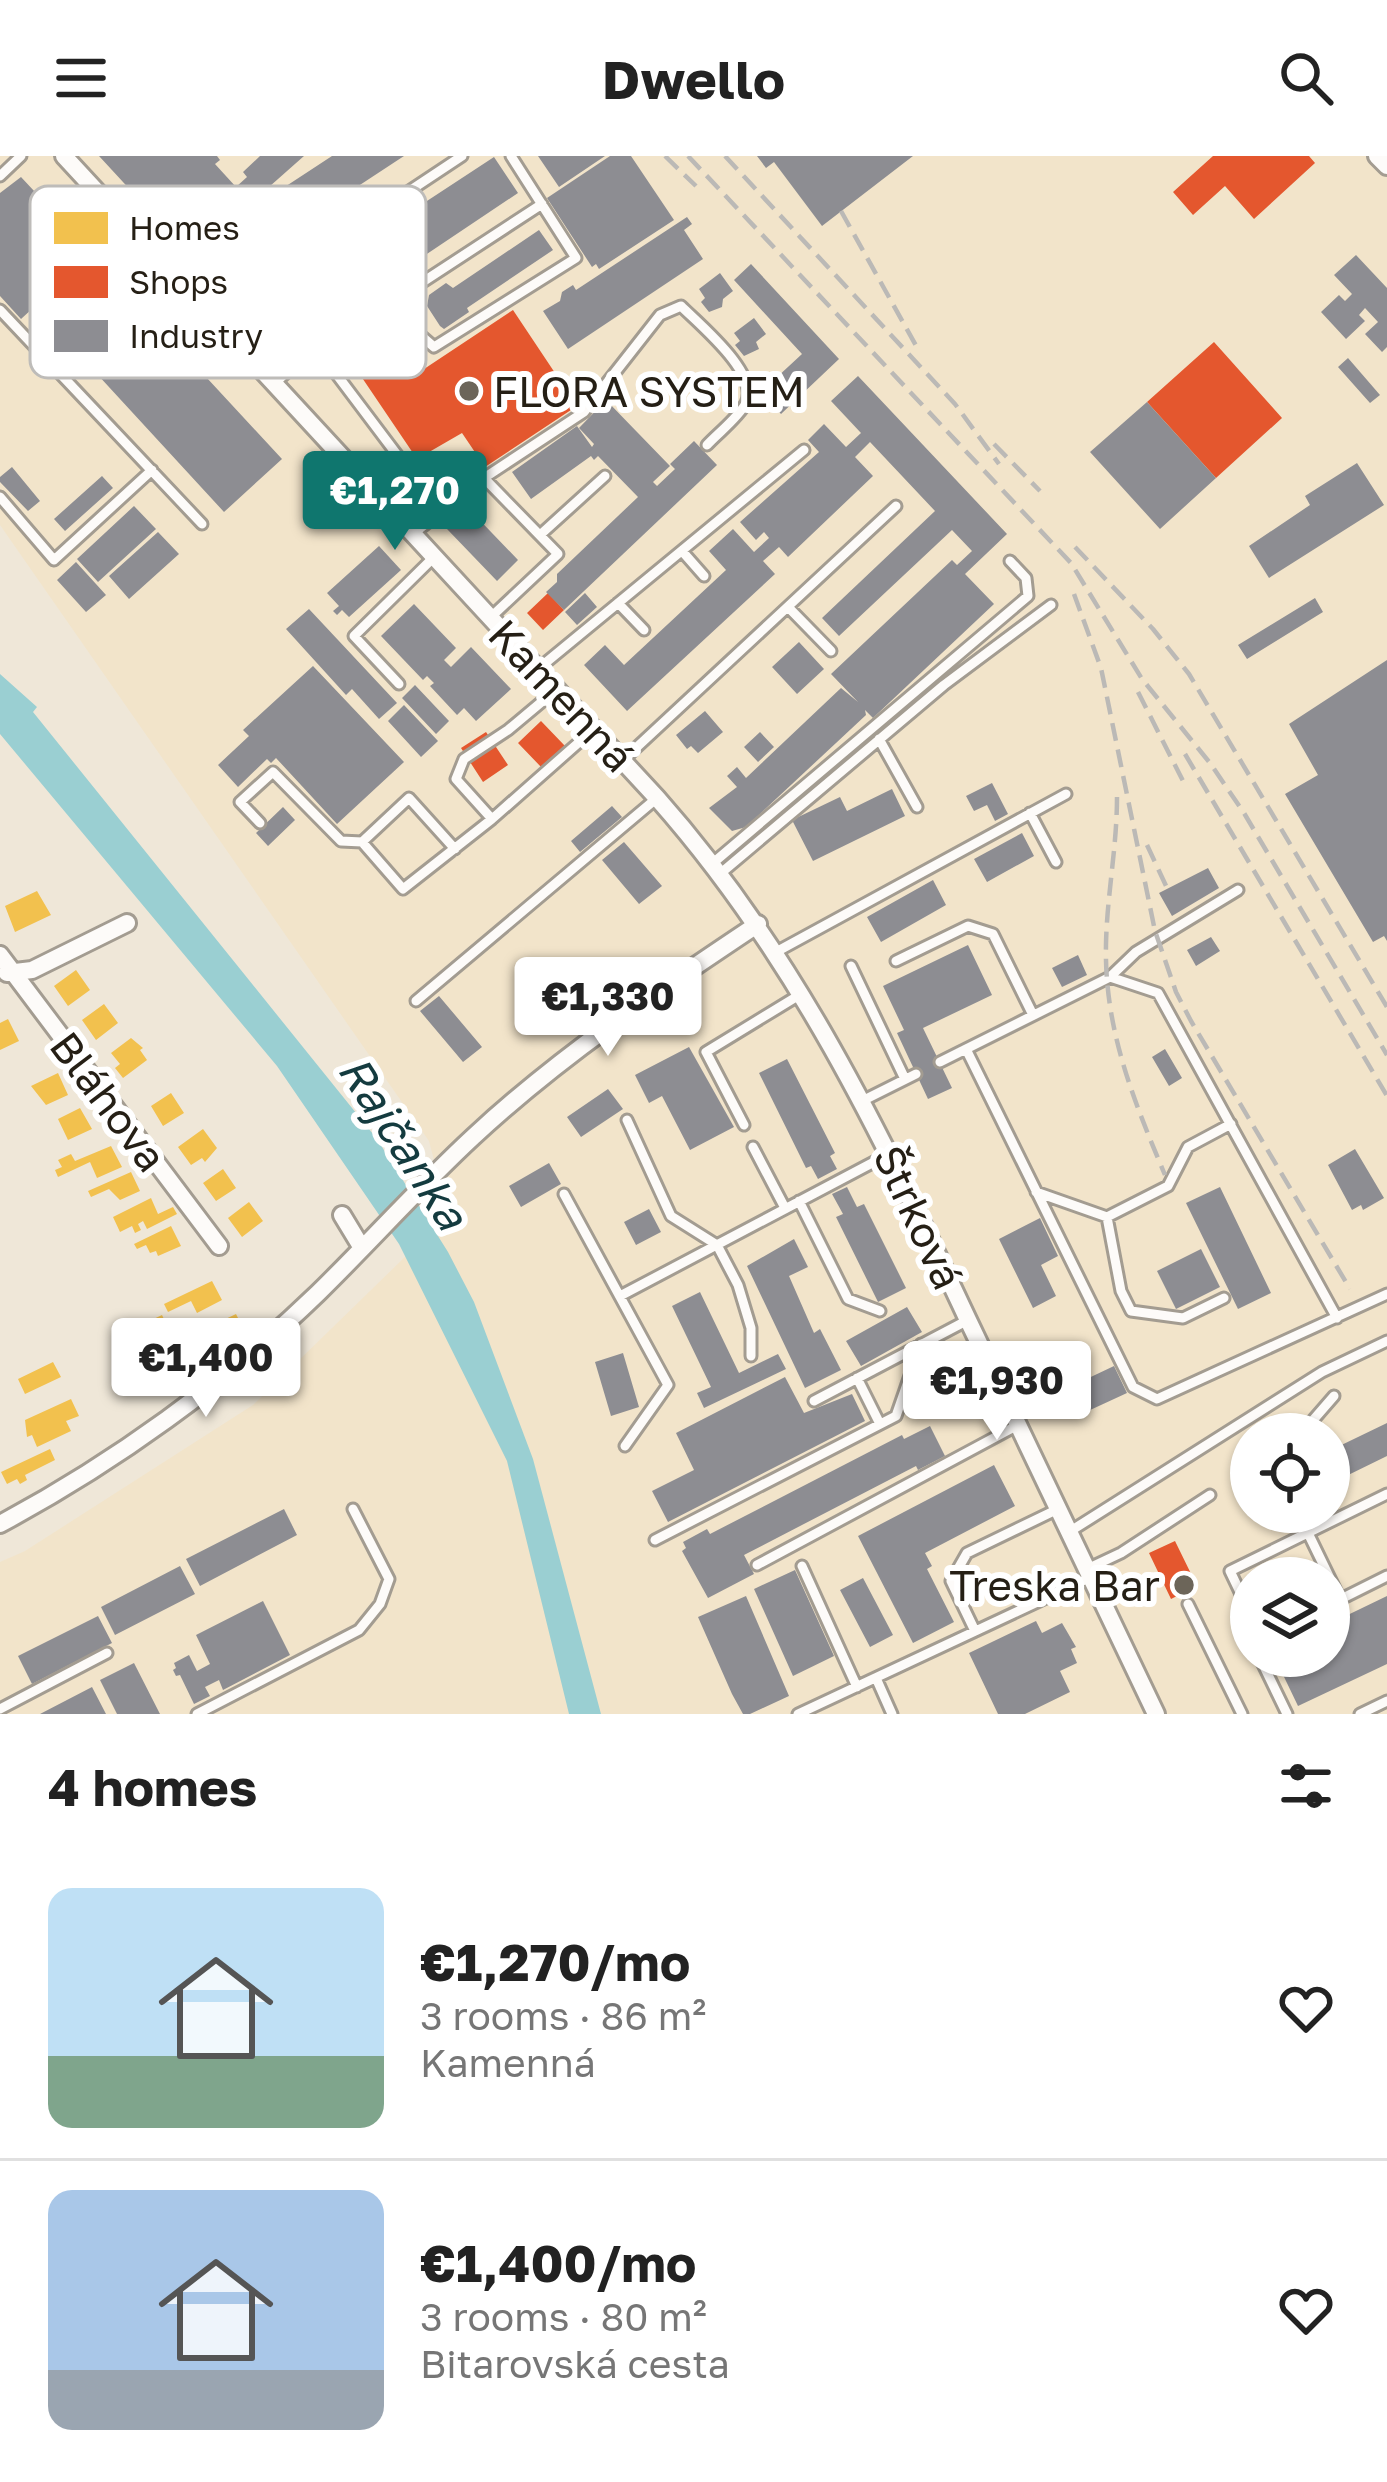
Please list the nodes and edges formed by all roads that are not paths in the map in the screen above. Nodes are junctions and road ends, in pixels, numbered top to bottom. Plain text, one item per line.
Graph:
1 (21, 156) edge
2 (64, 156) edge
3 (462, 156) edge
4 (512, 156) edge
5 (1377, 156) edge
6 (1387, 166) edge
7 (0, 176) edge
8 (92, 186) edge
9 (417, 186) edge
10 (542, 204) junction
11 (426, 280) edge
12 (1, 315) edge
13 (426, 340) edge
14 (30, 345) edge
15 (62, 378) edge
16 (268, 378) edge
17 (281, 378) edge
18 (339, 378) edge
19 (274, 384) junction
20 (707, 445) dead end
21 (804, 450) dead end
22 (152, 470) junction
23 (605, 476) dead end
24 (484, 478) junction
25 (0, 496) edge
26 (448, 505) junction
27 (896, 506) dead end
28 (202, 524) dead end
29 (413, 535) junction
30 (540, 535) junction
31 (682, 551) junction
32 (434, 557) junction
33 (1010, 560) dead end
34 (704, 576) dead end
35 (618, 603) junction
36 (1051, 605) dead end
37 (788, 607) junction
38 (490, 618) junction
39 (644, 630) dead end
40 (831, 651) dead end
41 (538, 669) junction
42 (399, 684) dead end
43 (557, 689) junction
44 (594, 729) junction
45 (879, 739) junction
46 (623, 760) junction
47 (1066, 794) dead end
48 (657, 798) junction
49 (917, 807) dead end
50 (1030, 813) junction
51 (492, 819) junction
52 (260, 823) dead end
53 (362, 842) junction
54 (455, 849) junction
55 (1056, 862) dead end
56 (717, 868) junction
57 (1238, 890) dead end
58 (127, 923) dead end
59 (758, 924) junction
60 (776, 952) junction
61 (0, 955) edge
62 (896, 962) dead end
63 (851, 966) dead end
64 (6, 973) edge
65 (1110, 977) junction
66 (801, 994) junction
67 (416, 1000) dead end
68 (1033, 1016) junction
69 (965, 1049) junction
70 (940, 1062) dead end
71 (916, 1074) dead end
72 (905, 1079) junction
73 (862, 1101) junction
74 (627, 1120) dead end
75 (1231, 1124) junction
76 (744, 1125) dead end
77 (753, 1147) dead end
78 (891, 1153) junction
79 (1036, 1192) junction
80 (564, 1193) dead end
81 (799, 1201) junction
82 (785, 1208) junction
83 (342, 1215) dead end
84 (1107, 1217) junction
85 (367, 1243) junction
86 (717, 1244) junction
87 (219, 1246) dead end
88 (1387, 1294) edge
89 (620, 1296) junction
90 (1224, 1298) dead end
91 (880, 1311) dead end
92 (1337, 1318) junction
93 (968, 1320) junction
94 (1387, 1341) edge
95 (922, 1344) junction
96 (751, 1356) dead end
97 (857, 1378) junction
98 (1334, 1396) dead end
99 (814, 1401) dead end
100 (1319, 1413) edge
101 (880, 1424) junction
102 (1018, 1425) junction
103 (625, 1446) dead end
104 (1387, 1494) edge
105 (1210, 1495) dead end
106 (1350, 1508) edge
107 (353, 1509) dead end
108 (1058, 1509) junction
109 (2, 1519) edge
110 (1069, 1532) junction
111 (1308, 1533) joint
112 (655, 1540) dead end
113 (1259, 1557) edge
114 (1317, 1557) edge
115 (757, 1565) dead end
116 (802, 1566) dead end
117 (1089, 1573) junction
118 (1387, 1576) edge
119 (1350, 1594) edge
120 (1189, 1604) dead end
121 (975, 1631) junction
122 (107, 1652) dead end
123 (1269, 1677) edge
124 (876, 1678) junction
125 (856, 1687) junction
126 (1387, 1700) edge
127 (0, 1709) edge
128 (196, 1714) edge
129 (798, 1714) edge
130 (892, 1714) edge
131 (1156, 1714) edge
132 (1242, 1714) edge
133 (1287, 1714) edge
134 (1360, 1714) edge

1 - 7 lane
2 - 8 street, Kamenná
3 - 9 lane
4 - 10 lane
5 - 6 street
10 - 11 lane
10 - 13 lane
12 - 14 lane
15 - 22 lane
16 - 19 street, Kamenná
17 - 19 lane
18 - 26 lane
19 - 29 street, Kamenná
20 - 24 lane
21 - 31 lane
22 - 25 lane
22 - 28 lane
23 - 30 lane
24 - 26 lane
24 - 30 lane
26 - 29 lane
27 - 37 lane
29 - 32 street, Kamenná
30 - 38 lane
31 - 34 lane
31 - 35 lane
32 - 38 street, Kamenná
32 - 42 lane
33 - 56 lane
35 - 39 lane
35 - 41 lane
36 - 45 lane
37 - 40 lane
37 - 46 lane
38 - 41 street, Kamenná
41 - 43 street, Kamenná
43 - 44 street, Kamenná
43 - 51 lane
44 - 46 street, Kamenná
44 - 51 lane
45 - 49 lane
45 - 56 lane
46 - 48 street, Kamenná
47 - 50 lane
48 - 56 street, Kamenná
48 - 67 lane
50 - 55 lane
50 - 60 lane
51 - 54 lane
52 - 53 lane
53 - 54 lane
53 - 54 lane
56 - 59 street, Kamenná
57 - 65 lane
58 - 64 street
59 - 60 street, Štrková
59 - 85 street
60 - 66 street, Štrková
61 - 64 street, Bláhova
62 - 68 lane
63 - 72 lane
64 - 87 street, Bláhova
65 - 68 lane
65 - 75 lane
66 - 73 street, Štrková
66 - 76 lane
68 - 69 lane
69 - 70 lane
69 - 79 lane
71 - 72 lane
72 - 73 lane
73 - 78 street, Štrková
74 - 86 lane
75 - 84 lane
75 - 92 lane
77 - 82 lane
78 - 81 lane
78 - 93 street, Štrková
79 - 84 lane
79 - 92 lane
80 - 89 lane
81 - 82 lane
81 - 91 lane
82 - 86 lane
83 - 85 street
84 - 90 lane
85 - 109 street
86 - 89 lane
86 - 96 lane
88 - 92 lane
89 - 103 lane
93 - 95 lane
93 - 102 street, Štrková
94 - 110 lane
95 - 97 lane
95 - 101 lane
97 - 99 lane
97 - 101 lane
98 - 100 lane
101 - 112 lane
102 - 108 street, Štrková
102 - 115 lane
104 - 106 lane
105 - 117 lane
107 - 128 lane
108 - 110 street, Štrková
108 - 121 lane
110 - 117 street, Štrková
111 - 113 lane
111 - 114 lane
116 - 125 lane
117 - 121 lane
117 - 131 street, Štrková
118 - 119 lane
120 - 132 lane
121 - 124 lane
122 - 127 lane
123 - 133 lane
124 - 125 lane
124 - 130 lane
125 - 129 lane
126 - 134 lane

